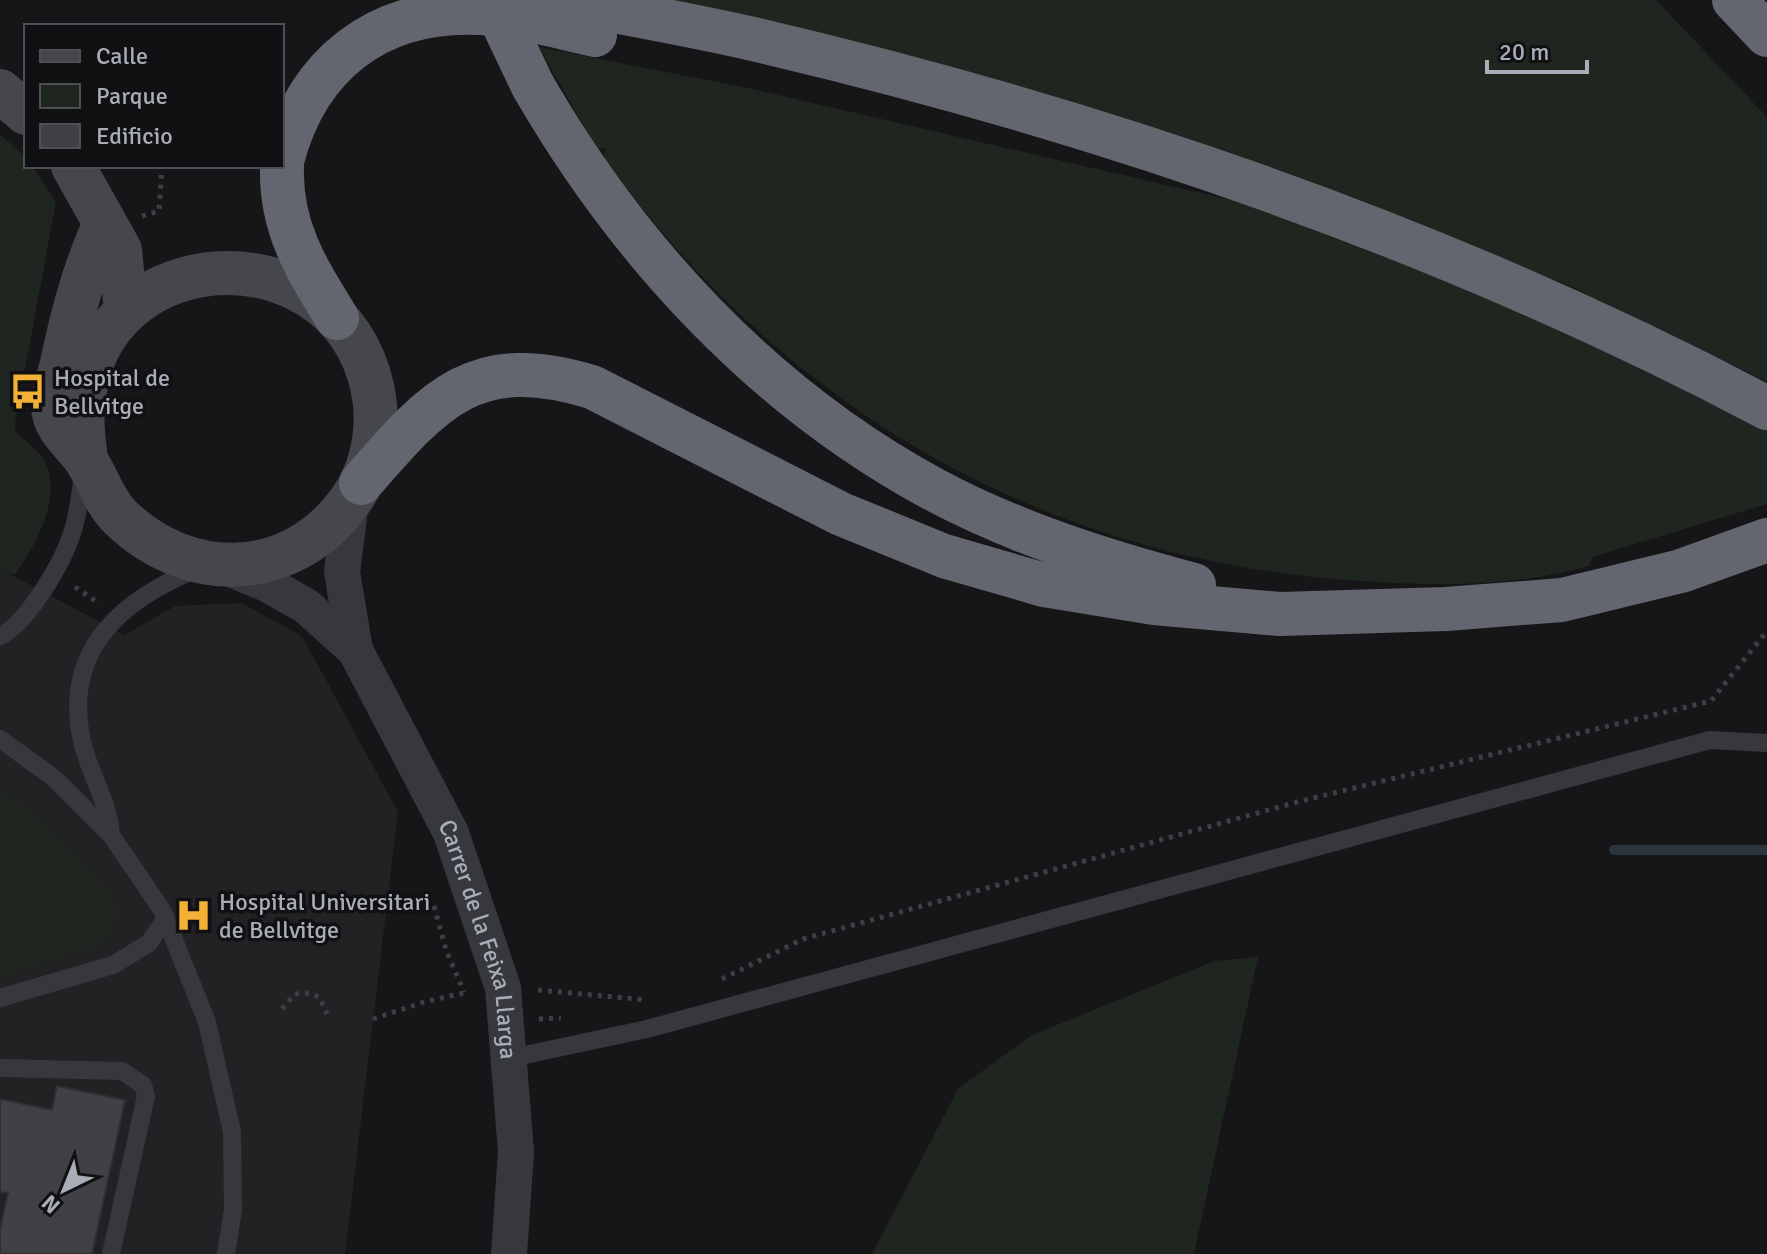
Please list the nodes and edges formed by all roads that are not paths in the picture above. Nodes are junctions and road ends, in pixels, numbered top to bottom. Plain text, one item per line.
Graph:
1 (492, 0) edge
2 (557, 0) edge
3 (1734, 0) edge
4 (1767, 35) edge
5 (0, 91) edge
6 (24, 111) edge
7 (1042, 115) junction
8 (284, 154) edge
9 (75, 168) edge
10 (282, 168) edge
11 (121, 221) junction
12 (126, 311) junction
13 (337, 318) junction
14 (1767, 408) edge
15 (86, 460) junction
16 (356, 492) junction
17 (1767, 540) edge
18 (214, 565) junction
19 (1354, 610) junction
20 (4, 638) edge
21 (355, 650) junction
22 (0, 739) edge
23 (1767, 743) edge
24 (111, 835) junction
25 (166, 918) junction
26 (0, 998) edge
27 (511, 1058) junction
28 (0, 1068) edge
29 (111, 1254) edge
30 (226, 1254) edge
31 (509, 1254) edge

1 - 19 highway, bridge
2 - 7 highway
3 - 4 highway
5 - 6 street
7 - 8 highway
7 - 14 highway
9 - 11 street
10 - 13 highway
11 - 12 street
11 - 15 street
12 - 13 street
12 - 15 street
13 - 16 street
15 - 18 street
15 - 20 lane
16 - 18 street
16 - 19 highway
16 - 21 street, Carrer de la Feixa Llarga
17 - 19 highway
18 - 21 street, Carrer de la Feixa Llarga
18 - 24 lane
21 - 27 street, Carrer de la Feixa Llarga
22 - 24 lane
23 - 27 lane
24 - 25 lane
25 - 26 lane
25 - 30 lane
27 - 31 street, Carrer de la Feixa Llarga
28 - 29 lane

